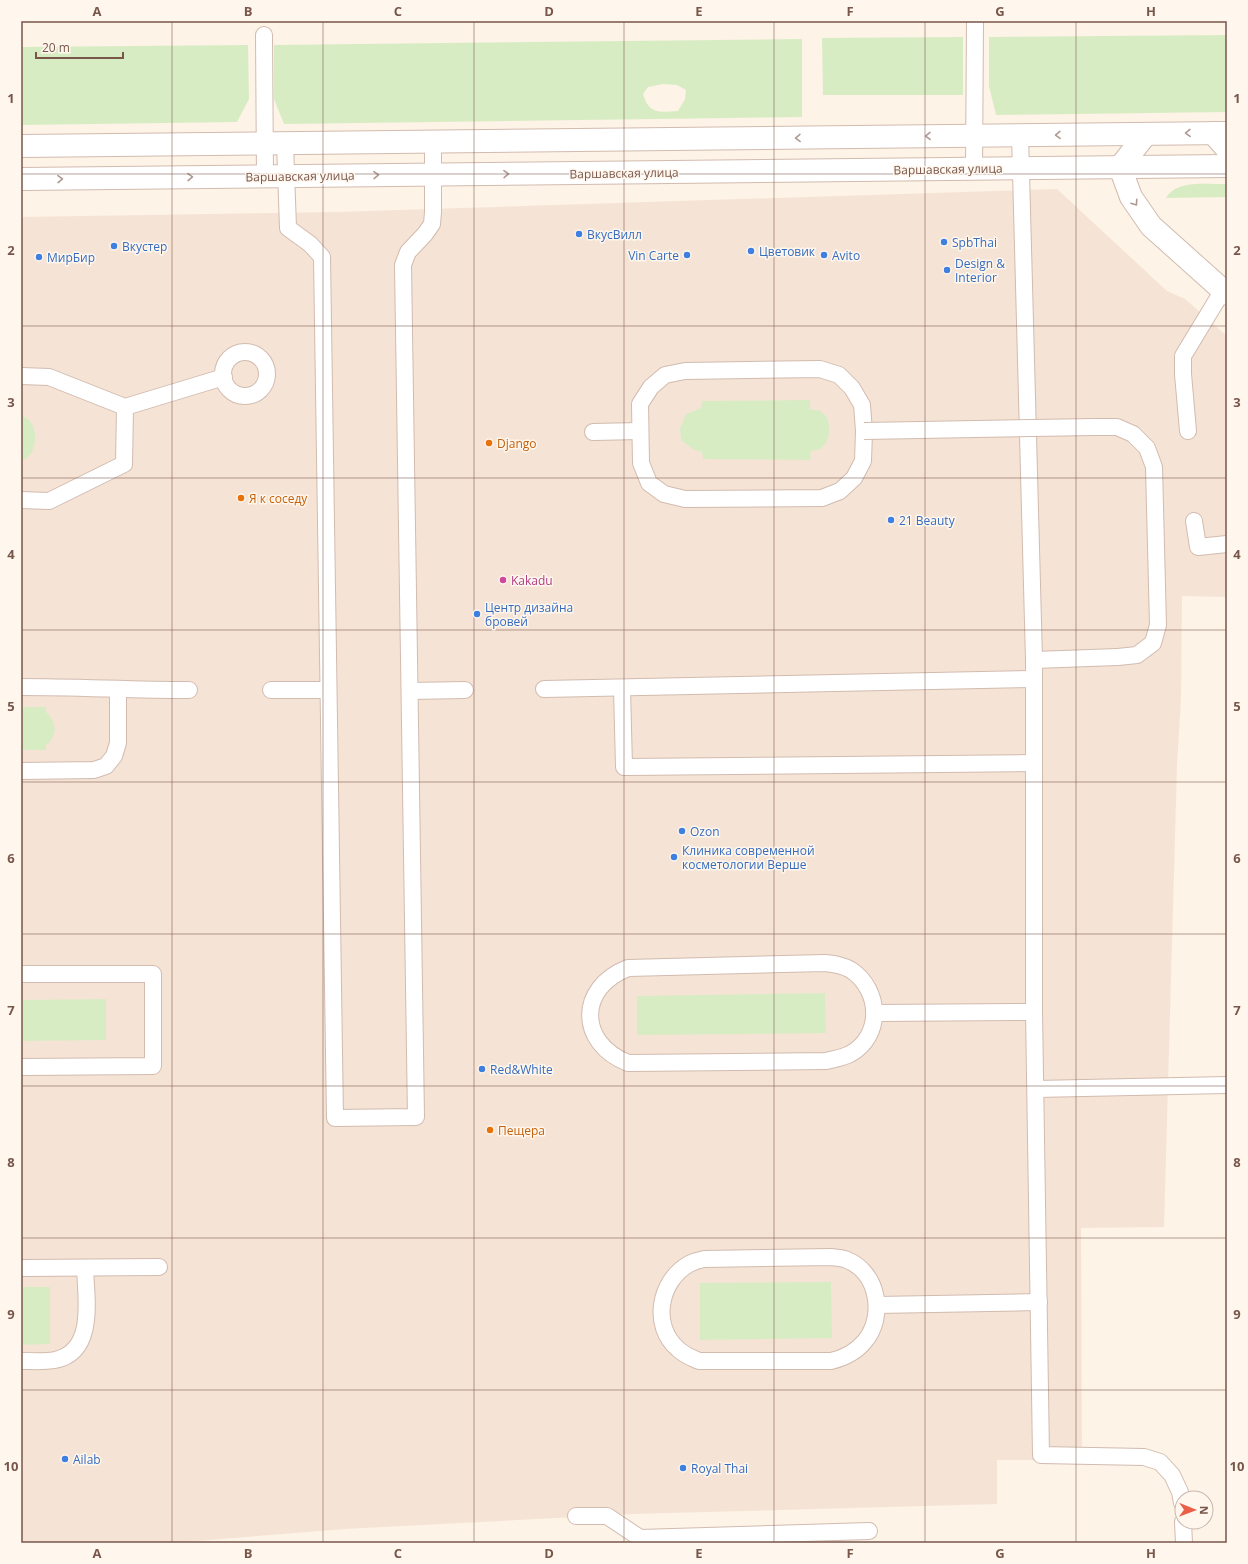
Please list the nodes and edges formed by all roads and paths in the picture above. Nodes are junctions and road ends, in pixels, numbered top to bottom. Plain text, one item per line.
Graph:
1 (974, 21) edge
2 (264, 35) dead end
3 (1146, 134) junction
4 (1020, 135) junction
5 (974, 136) junction
6 (1222, 138) edge
7 (433, 141) junction
8 (275, 143) junction
9 (21, 146) edge
10 (1227, 166) edge
11 (1120, 167) junction
12 (1020, 168) junction
13 (974, 169) junction
14 (433, 175) junction
15 (275, 176) junction
16 (21, 179) edge
17 (1225, 292) edge
18 (21, 376) edge
19 (224, 377) dead end
20 (124, 407) junction
21 (640, 431) junction
22 (864, 431) junction
23 (1188, 431) dead end
24 (593, 432) dead end
25 (21, 500) edge
26 (1194, 521) dead end
27 (1227, 544) edge
28 (1034, 660) junction
29 (1034, 679) junction
30 (21, 687) edge
31 (622, 688) junction
32 (544, 689) dead end
33 (118, 690) junction
34 (189, 690) dead end
35 (272, 690) dead end
36 (328, 690) junction
37 (465, 690) dead end
38 (410, 691) junction
39 (1034, 763) junction
40 (21, 771) edge
41 (21, 974) edge
42 (1034, 1012) junction
43 (875, 1013) junction
44 (21, 1067) edge
45 (1227, 1085) edge
46 (1036, 1089) junction
47 (159, 1267) dead end
48 (21, 1268) edge
49 (85, 1268) junction
50 (1039, 1302) junction
51 (877, 1305) junction
52 (21, 1361) edge
53 (1179, 1490) edge
54 (576, 1516) dead end
55 (1183, 1530) edge
56 (869, 1531) dead end
57 (640, 1541) edge
58 (1184, 1543) edge

1 - 5 lane
2 - 8 lane
3 -> 4 street
6 -> 3 street
3 - 11 street
4 - 5 street
4 - 12 lane
5 -> 7 street
5 - 13 lane
7 - 8 street
7 - 14 lane
8 - 9 street
8 - 15 lane
10 - 11 street, Варшавская улица
11 - 12 street, Варшавская улица
11 -> 17 street
12 - 13 street, Варшавская улица
12 - 28 lane
14 -> 13 street, Варшавская улица
15 -> 14 street, Варшавская улица
14 - 38 lane
16 -> 15 street, Варшавская улица
15 - 36 lane
17 - 23 lane
18 - 20 lane
19 - 20 lane
20 - 25 lane
21 - 22 lane
21 - 22 lane
21 - 24 lane
22 - 28 lane, bridge
26 - 27 lane
28 - 29 lane
29 - 31 lane
29 - 39 lane
30 - 33 lane
31 - 32 lane
31 - 39 lane
33 - 34 lane
33 - 40 lane
35 - 36 lane
36 - 38 lane
37 - 38 lane
39 - 42 lane
41 - 44 lane
42 - 43 lane
42 - 46 lane
43 - 43 lane
45 - 46 lane
46 - 50 lane
47 - 49 lane
48 - 49 lane
49 - 52 lane
50 - 51 lane
50 - 53 lane
51 - 51 lane
54 - 57 lane
55 - 58 lane
56 - 57 lane

